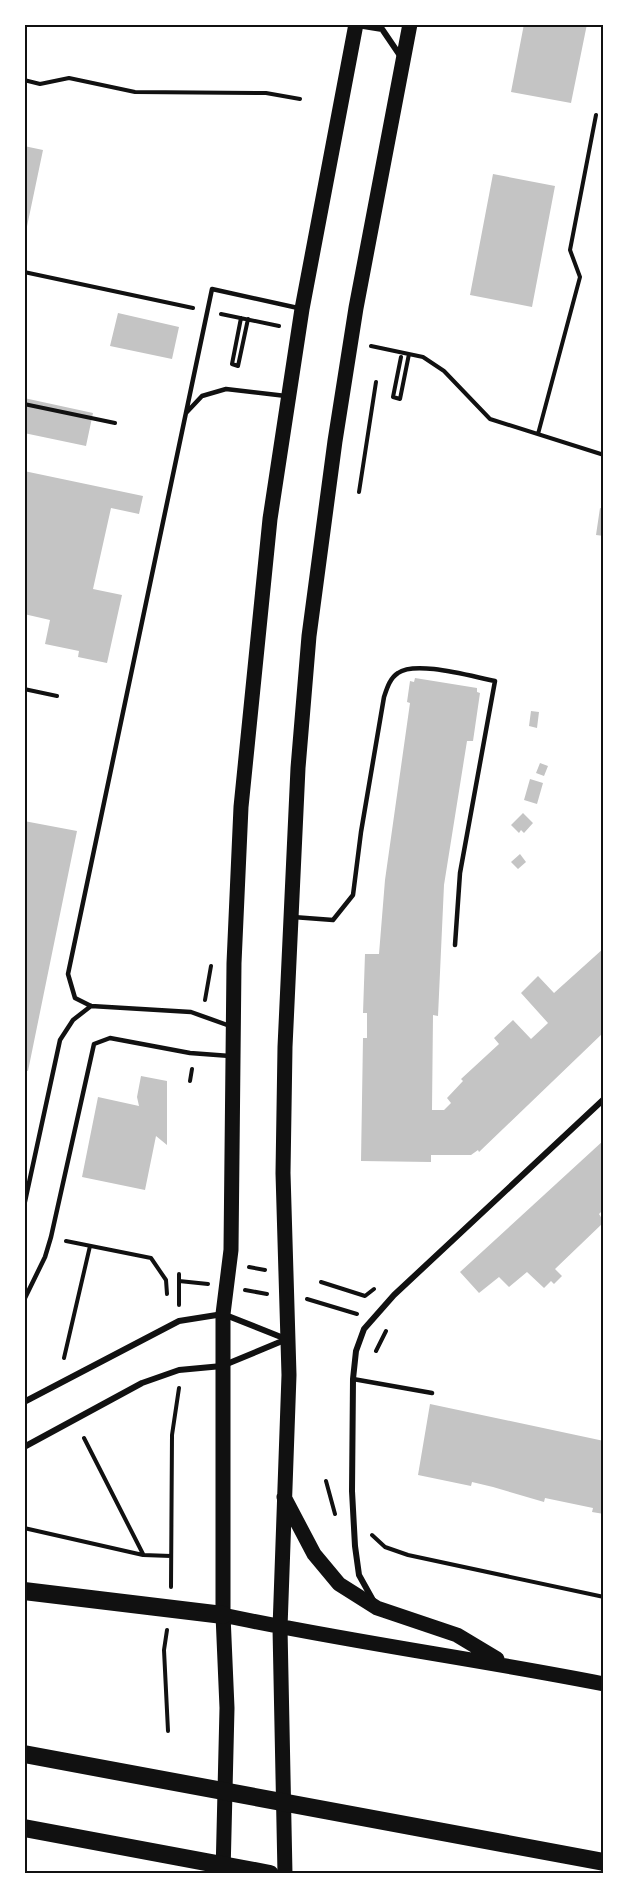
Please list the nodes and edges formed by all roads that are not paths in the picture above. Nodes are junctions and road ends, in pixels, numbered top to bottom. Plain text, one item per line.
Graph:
1 (356, 24) edge
2 (410, 24) edge
3 (403, 60) junction
4 (302, 309) junction
5 (289, 396) junction
6 (185, 415) junction
7 (290, 917) junction
8 (455, 945) dead end
9 (91, 1005) junction
10 (232, 1026) junction
11 (233, 1056) junction
12 (604, 1099) edge
13 (24, 1206) edge
14 (24, 1300) edge
15 (223, 1314) junction
16 (287, 1339) junction
17 (222, 1366) junction
18 (353, 1379) junction
19 (432, 1393) dead end
20 (24, 1402) edge
21 (24, 1447) edge
22 (283, 1496) junction
23 (24, 1591) edge
24 (377, 1608) junction
25 (223, 1615) junction
26 (280, 1628) junction
27 (505, 1664) junction
28 (604, 1684) edge
29 (24, 1754) edge
30 (24, 1828) edge
31 (604, 1862) edge
32 (223, 1874) edge
33 (270, 1874) edge
34 (285, 1874) edge

1 - 3 street
1 - 4 main road
2 - 3 main road
3 - 7 main road
4 - 5 main road
4 - 6 lane
5 - 6 lane
5 - 10 main road
6 - 9 lane
7 - 8 lane
7 - 16 main road
9 - 10 lane
9 - 13 lane
10 - 11 main road
11 - 14 lane
11 - 15 main road
12 - 18 street
15 - 16 street
15 - 17 main road
15 - 20 street
16 - 17 street
16 - 22 main road
17 - 21 street
17 - 25 main road
18 - 19 lane
18 - 24 street
22 - 24 main road
22 - 26 main road
23 - 25 highway
24 - 27 main road
25 - 26 main road
25 - 32 main road
26 - 27 main road
26 - 34 main road
27 - 28 main road
29 - 31 highway
30 - 33 highway

